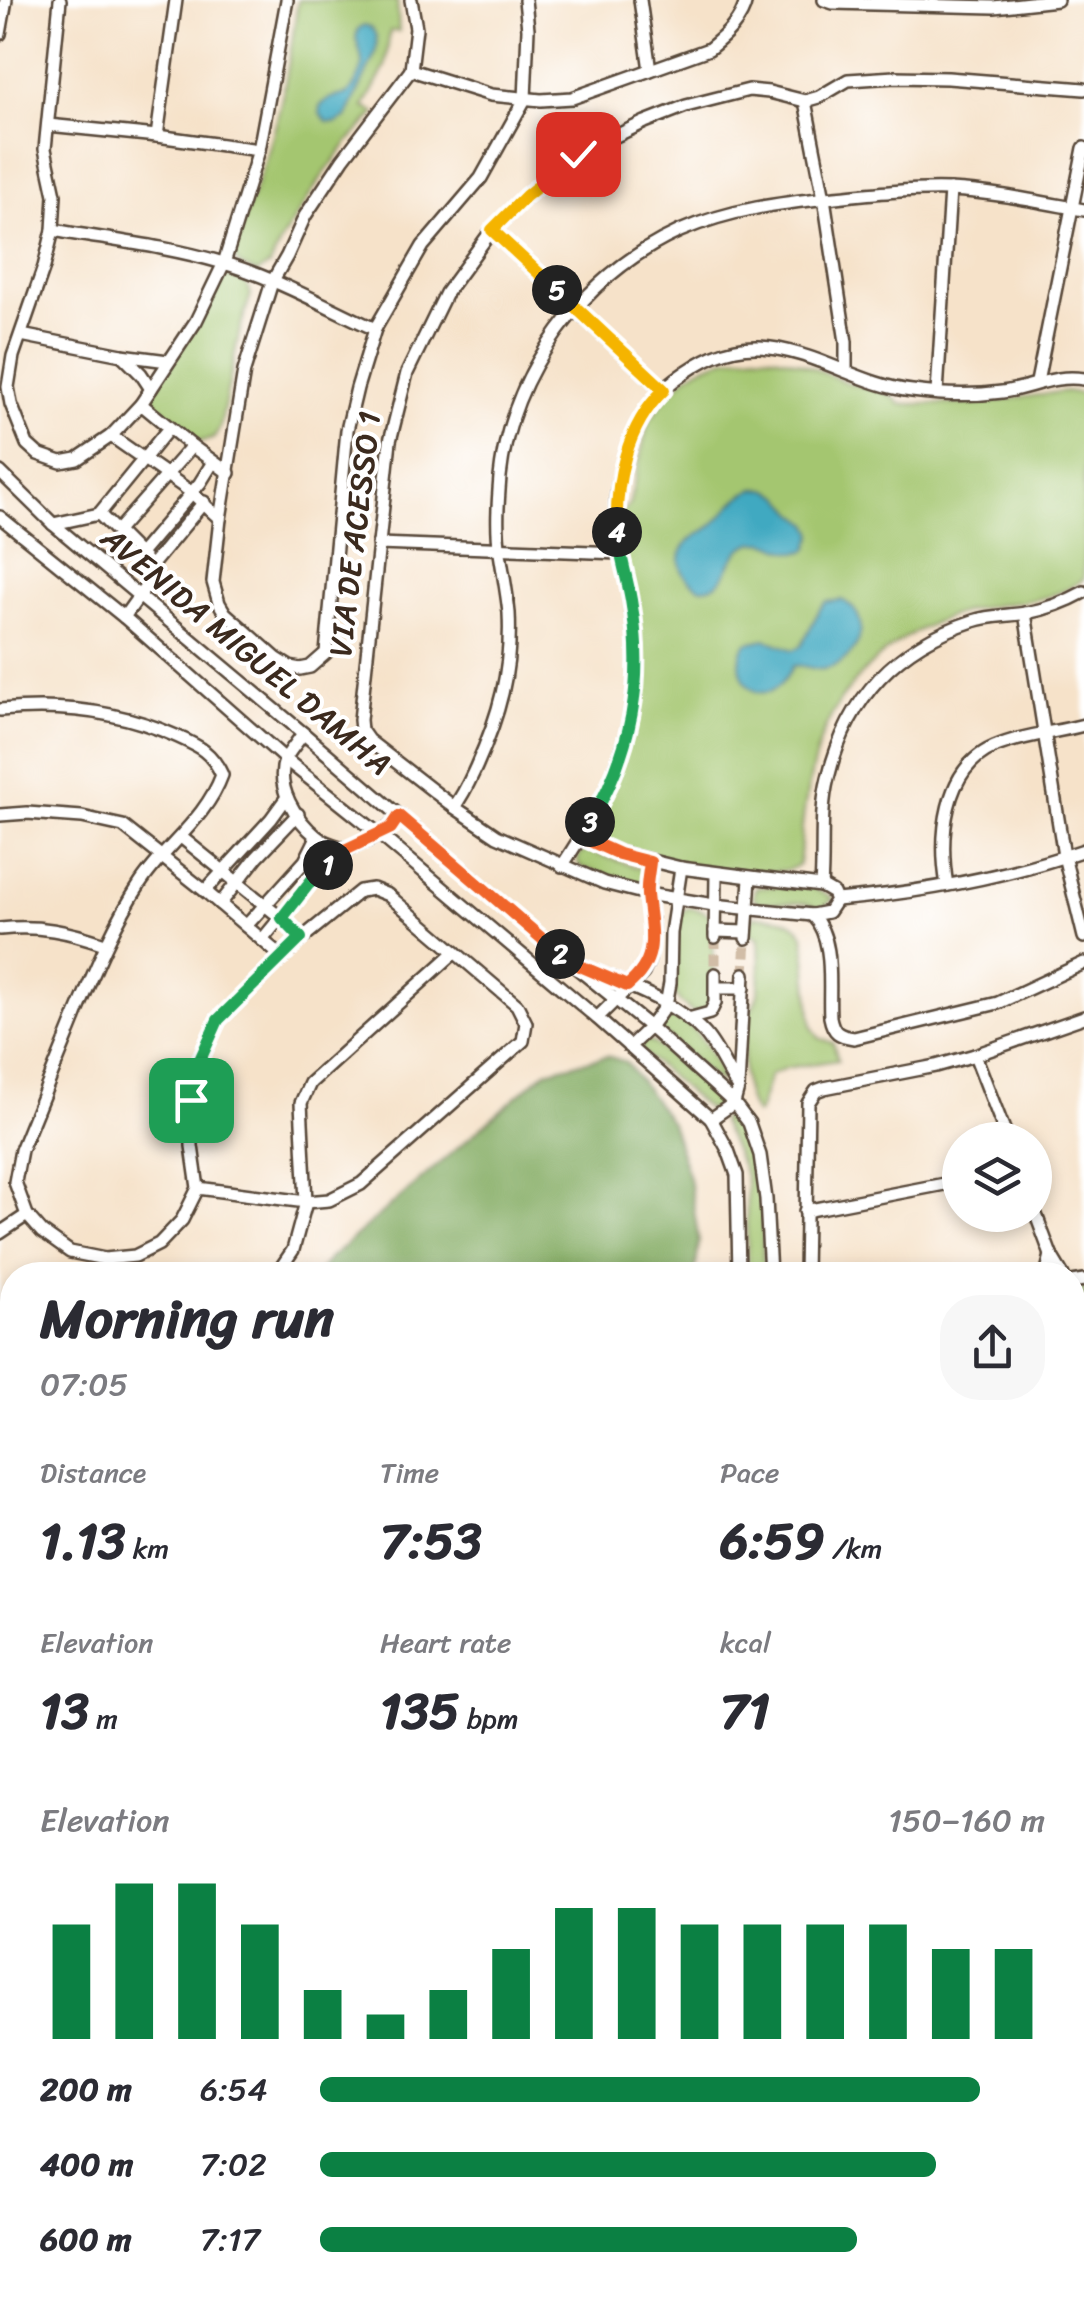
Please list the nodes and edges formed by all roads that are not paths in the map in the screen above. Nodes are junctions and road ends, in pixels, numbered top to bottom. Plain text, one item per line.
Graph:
1 (6, 0) edge
2 (60, 0) edge
3 (176, 0) edge
4 (287, 0) edge
5 (411, 0) edge
6 (525, 0) edge
7 (640, 0) edge
8 (746, 0) edge
9 (824, 0) edge
10 (1057, 0) edge
11 (919, 2) edge
12 (0, 34) edge
13 (411, 70) junction
14 (650, 70) junction
15 (1084, 89) edge
16 (525, 99) junction
17 (806, 101) junction
18 (48, 125) junction
19 (157, 136) junction
20 (1084, 148) edge
21 (259, 150) junction
22 (950, 190) junction
23 (824, 198) junction
24 (1078, 208) edge
25 (53, 230) junction
26 (492, 230) junction
27 (224, 263) junction
28 (272, 282) junction
29 (576, 308) junction
30 (376, 329) junction
31 (21, 335) junction
32 (122, 355) junction
33 (168, 361) junction
34 (846, 371) junction
35 (1084, 379) edge
36 (1037, 382) junction
37 (151, 388) junction
38 (664, 390) junction
39 (937, 392) junction
40 (141, 404) junction
41 (170, 428) junction
42 (110, 436) junction
43 (192, 446) junction
44 (146, 458) junction
45 (214, 462) junction
46 (0, 472) edge
47 (229, 473) junction
48 (168, 474) junction
49 (191, 492) junction
50 (204, 502) junction
51 (99, 514) junction
52 (0, 517) edge
53 (220, 519) junction
54 (53, 524) junction
55 (117, 531) junction
56 (378, 544) junction
57 (499, 550) junction
58 (620, 553) junction
59 (140, 554) junction
60 (151, 566) junction
61 (1084, 592) edge
62 (140, 598) junction
63 (1025, 613) junction
64 (124, 617) junction
65 (0, 710) edge
66 (1084, 724) edge
67 (1044, 733) junction
68 (304, 734) junction
69 (285, 759) junction
70 (287, 797) junction
71 (454, 806) junction
72 (298, 814) junction
73 (0, 815) edge
74 (399, 816) junction
75 (380, 835) junction
76 (317, 836) junction
77 (581, 837) junction
78 (181, 838) junction
79 (347, 849) junction
80 (1084, 850) edge
81 (161, 856) junction
82 (1064, 856) junction
83 (306, 860) junction
84 (650, 862) junction
85 (562, 866) junction
86 (682, 868) junction
87 (318, 872) junction
88 (223, 873) junction
89 (716, 874) junction
90 (750, 878) junction
91 (236, 884) junction
92 (946, 885) junction
93 (822, 886) junction
94 (205, 891) junction
95 (647, 894) junction
96 (676, 899) junction
97 (836, 900) junction
98 (220, 904) junction
99 (714, 905) junction
100 (266, 906) junction
101 (748, 907) junction
102 (812, 915) junction
103 (282, 918) junction
104 (246, 926) junction
105 (0, 929) edge
106 (652, 930) junction
107 (671, 933) junction
108 (301, 938) junction
109 (1084, 938) edge
110 (262, 940) junction
111 (105, 944) junction
112 (455, 952) junction
113 (282, 957) junction
114 (566, 960) junction
115 (1084, 963) edge
116 (716, 974) tunnel mouth
117 (744, 974) tunnel mouth
118 (627, 986) junction
119 (716, 988) junction
120 (744, 988) junction
121 (614, 998) junction
122 (666, 1005) junction
123 (1084, 1017) edge
124 (596, 1018) junction
125 (688, 1019) junction
126 (650, 1027) junction
127 (629, 1048) junction
128 (976, 1055) junction
129 (738, 1088) junction
130 (734, 1103) junction
131 (711, 1119) junction
132 (1001, 1122) edge
133 (942, 1184) edge
134 (198, 1188) junction
135 (306, 1202) junction
136 (805, 1211) junction
137 (27, 1215) junction
138 (1042, 1232) edge
139 (0, 1233) edge
140 (1051, 1256) junction
141 (285, 1262) edge
142 (738, 1262) edge
143 (769, 1262) edge
144 (805, 1262) edge
145 (1049, 1262) edge
146 (1055, 1262) edge

1 - 12 street
2 - 18 street
3 - 19 street
4 - 21 street
5 - 13 street
6 - 16 street
7 - 14 street
8 - 14 street
9 - 11 street
10 - 11 street
13 - 16 street
13 - 28 street
14 - 16 street
15 - 17 street
16 - 30 street
17 - 23 street
17 - 26 street, VIA DE ACESSO 1
18 - 19 street
18 - 25 street
19 - 21 street
20 - 24 street
21 - 27 street
22 - 23 street
22 - 24 street
22 - 39 street
23 - 29 street
23 - 34 street
24 - 36 street
25 - 27 street
25 - 31 street
26 - 29 street
26 - 56 street, VIA DE ACESSO 1
27 - 28 street
27 - 33 street
28 - 30 street
28 - 47 street
29 - 38 street
29 - 57 street
30 - 53 street
31 - 32 street
31 - 42 street
32 - 33 street
32 - 37 street
33 - 37 street
34 - 38 street
34 - 39 street
35 - 36 street
36 - 39 street
37 - 40 street
38 - 58 street
40 - 41 street
40 - 42 street
41 - 43 street
41 - 44 street
42 - 44 street
43 - 45 street
43 - 48 street
44 - 48 street
44 - 51 street
45 - 47 street
45 - 49 street
46 - 54 street, AVENIDA MIGUEL DAMHA
47 - 53 street
48 - 49 street
48 - 55 street
49 - 50 street
49 - 59 street
50 - 53 street
50 - 60 street
51 - 54 street
51 - 55 street
52 - 64 street, AVENIDA MIGUEL DAMHA
54 - 62 street, AVENIDA MIGUEL DAMHA
55 - 59 street
56 - 57 street
56 - 71 street, VIA DE ACESSO 1
57 - 58 street
57 - 71 street
58 - 77 street
59 - 60 street
60 - 62 street
61 - 63 street
62 - 64 street
62 - 68 street, AVENIDA MIGUEL DAMHA
63 - 67 street
63 - 93 street
64 - 69 street, AVENIDA MIGUEL DAMHA
65 - 78 street
66 - 67 street
67 - 82 street
67 - 92 street
68 - 69 street
68 - 74 street, AVENIDA MIGUEL DAMHA
69 - 70 street
69 - 75 street, AVENIDA MIGUEL DAMHA
70 - 72 street
70 - 88 street
71 - 85 street
72 - 76 street
72 - 91 street
73 - 81 street
74 - 75 street
74 - 114 street, AVENIDA MIGUEL DAMHA
75 - 79 street
75 - 124 street, AVENIDA MIGUEL DAMHA
76 - 79 street
76 - 83 street
77 - 84 street
77 - 85 street
78 - 81 street
78 - 88 street
79 - 87 street
80 - 82 street
81 - 94 street
81 - 111 street
82 - 92 street
82 - 109 street
83 - 87 street
83 - 100 street
84 - 86 street
84 - 95 street
85 - 95 street
86 - 89 street
86 - 96 street
87 - 103 street
88 - 91 street
88 - 94 street
89 - 90 street
89 - 99 street
90 - 93 street
90 - 101 street
91 - 98 street
91 - 100 street
92 - 97 street
93 - 97 street
94 - 98 street
95 - 96 street
95 - 106 street
96 - 99 street
96 - 107 street
97 - 102 street
98 - 104 street
99 - 101 street
99 - 101 street
100 - 103 street
100 - 104 street
101 - 102 street
102 - 115 street
103 - 108 street
103 - 110 street
104 - 110 street
105 - 111 street
106 - 107 street
106 - 118 street
107 - 122 street
108 - 112 street
108 - 113 street
110 - 113 street
111 - 137 street
112 - 135 street
112 - 135 street
113 - 134 street
114 - 118 street
114 - 121 street, AVENIDA MIGUEL DAMHA
116 - 119 street
117 - 120 street
118 - 121 street
118 - 122 street
119 - 120 street
119 - 125 street
120 - 129 street
121 - 124 street
121 - 126 street, AVENIDA MIGUEL DAMHA
122 - 125 street
122 - 126 street
123 - 128 street
124 - 127 street, AVENIDA MIGUEL DAMHA
125 - 129 street
126 - 127 street
126 - 130 street, AVENIDA MIGUEL DAMHA
127 - 131 street, AVENIDA MIGUEL DAMHA
128 - 132 street
128 - 136 street
129 - 130 street
130 - 131 street
130 - 143 street, AVENIDA MIGUEL DAMHA
131 - 142 street, AVENIDA MIGUEL DAMHA
133 - 136 street
134 - 135 street
134 - 137 street
135 - 141 street
136 - 144 street
137 - 139 street
138 - 140 street
140 - 145 street
140 - 146 street

